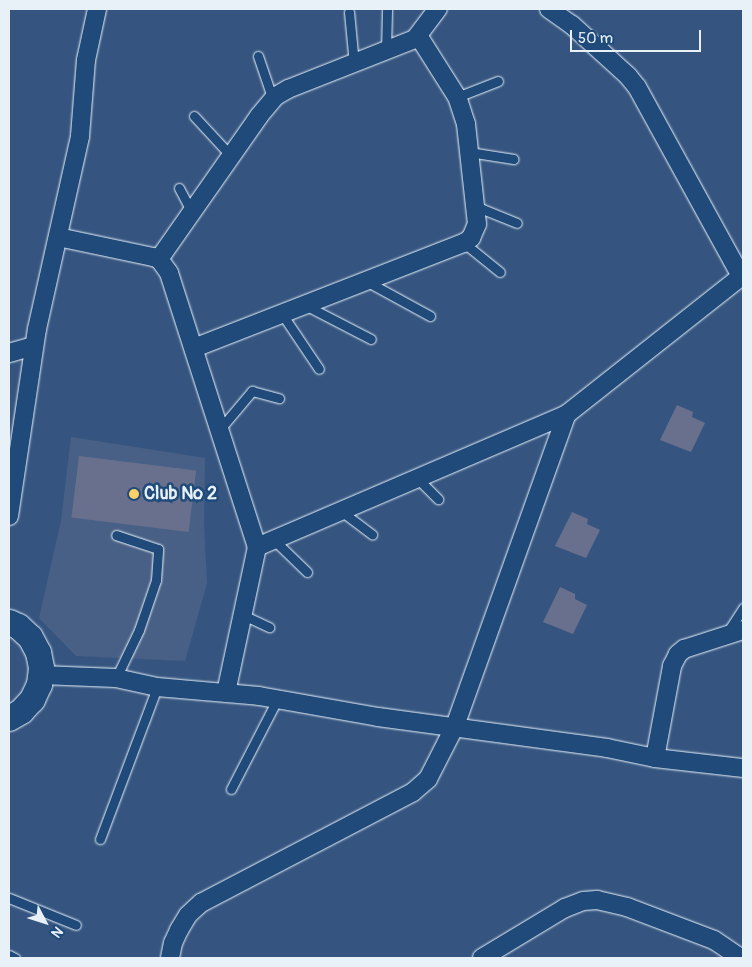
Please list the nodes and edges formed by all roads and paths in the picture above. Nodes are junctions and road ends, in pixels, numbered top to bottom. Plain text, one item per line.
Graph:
1 (97, 9) edge
2 (387, 9) edge
3 (438, 9) edge
4 (549, 9) edge
5 (349, 12) dead end
6 (419, 37) junction
7 (386, 51) junction
8 (258, 56) dead end
9 (354, 64) junction
10 (498, 82) dead end
11 (457, 97) junction
12 (273, 100) junction
13 (194, 116) dead end
14 (469, 152) junction
15 (231, 156) junction
16 (513, 159) dead end
17 (179, 188) dead end
18 (475, 206) junction
19 (192, 212) junction
20 (517, 223) dead end
21 (58, 237) junction
22 (464, 243) junction
23 (159, 259) junction
24 (500, 272) dead end
25 (741, 279) edge
26 (366, 281) junction
27 (304, 305) junction
28 (282, 314) junction
29 (430, 316) dead end
30 (371, 340) dead end
31 (34, 346) junction
32 (194, 348) junction
33 (9, 353) edge
34 (319, 368) dead end
35 (280, 398) dead end
36 (567, 414) junction
37 (220, 428) junction
38 (417, 478) junction
39 (438, 499) dead end
40 (341, 510) junction
41 (9, 516) edge
42 (372, 534) dead end
43 (116, 535) dead end
44 (274, 540) junction
45 (257, 547) junction
46 (306, 572) dead end
47 (743, 608) edge
48 (243, 615) junction
49 (9, 622) edge
50 (269, 627) dead end
51 (743, 630) edge
52 (725, 636) junction
53 (41, 675) junction
54 (116, 678) junction
55 (157, 687) junction
56 (226, 694) junction
57 (277, 700) junction
58 (9, 718) edge
59 (455, 726) junction
60 (655, 758) junction
61 (743, 768) edge
62 (231, 789) dead end
63 (100, 839) dead end
64 (9, 898) edge
65 (76, 925) dead end
66 (9, 955) edge
67 (15, 958) edge
68 (170, 958) edge
69 (482, 958) edge
70 (741, 958) edge

1 - 21 street
2 - 7 lane
3 - 6 street
4 - 25 street
5 - 9 lane
6 - 7 street
6 - 11 street
7 - 9 street
8 - 12 lane
9 - 12 street
10 - 11 lane
11 - 14 street
12 - 15 street
13 - 15 lane
14 - 16 lane
14 - 18 street
15 - 19 street
17 - 19 lane
18 - 20 lane
18 - 22 street
19 - 23 street
21 - 23 street
21 - 31 street
22 - 24 lane
22 - 26 street
23 - 32 street
25 - 36 street
26 - 27 street
26 - 29 lane
27 - 28 street
27 - 30 lane
28 - 32 street
28 - 34 lane
31 - 33 street
31 - 41 street
32 - 37 street
35 - 37 lane
36 - 38 street
36 - 59 street
37 - 45 street
38 - 39 lane
38 - 40 street
40 - 42 lane
40 - 44 street
43 - 54 lane
44 - 45 street
44 - 46 lane
45 - 48 street
47 - 52 lane
48 - 50 lane
48 - 56 street
49 - 53 street
51 - 52 street
52 - 60 street
53 - 54 street
53 - 58 street
54 - 55 street
55 - 56 street
55 - 63 lane
56 - 57 street
57 - 59 street
57 - 62 lane
59 - 60 street
59 - 68 street
60 - 61 street
64 - 65 lane
66 - 67 lane
69 - 70 street

